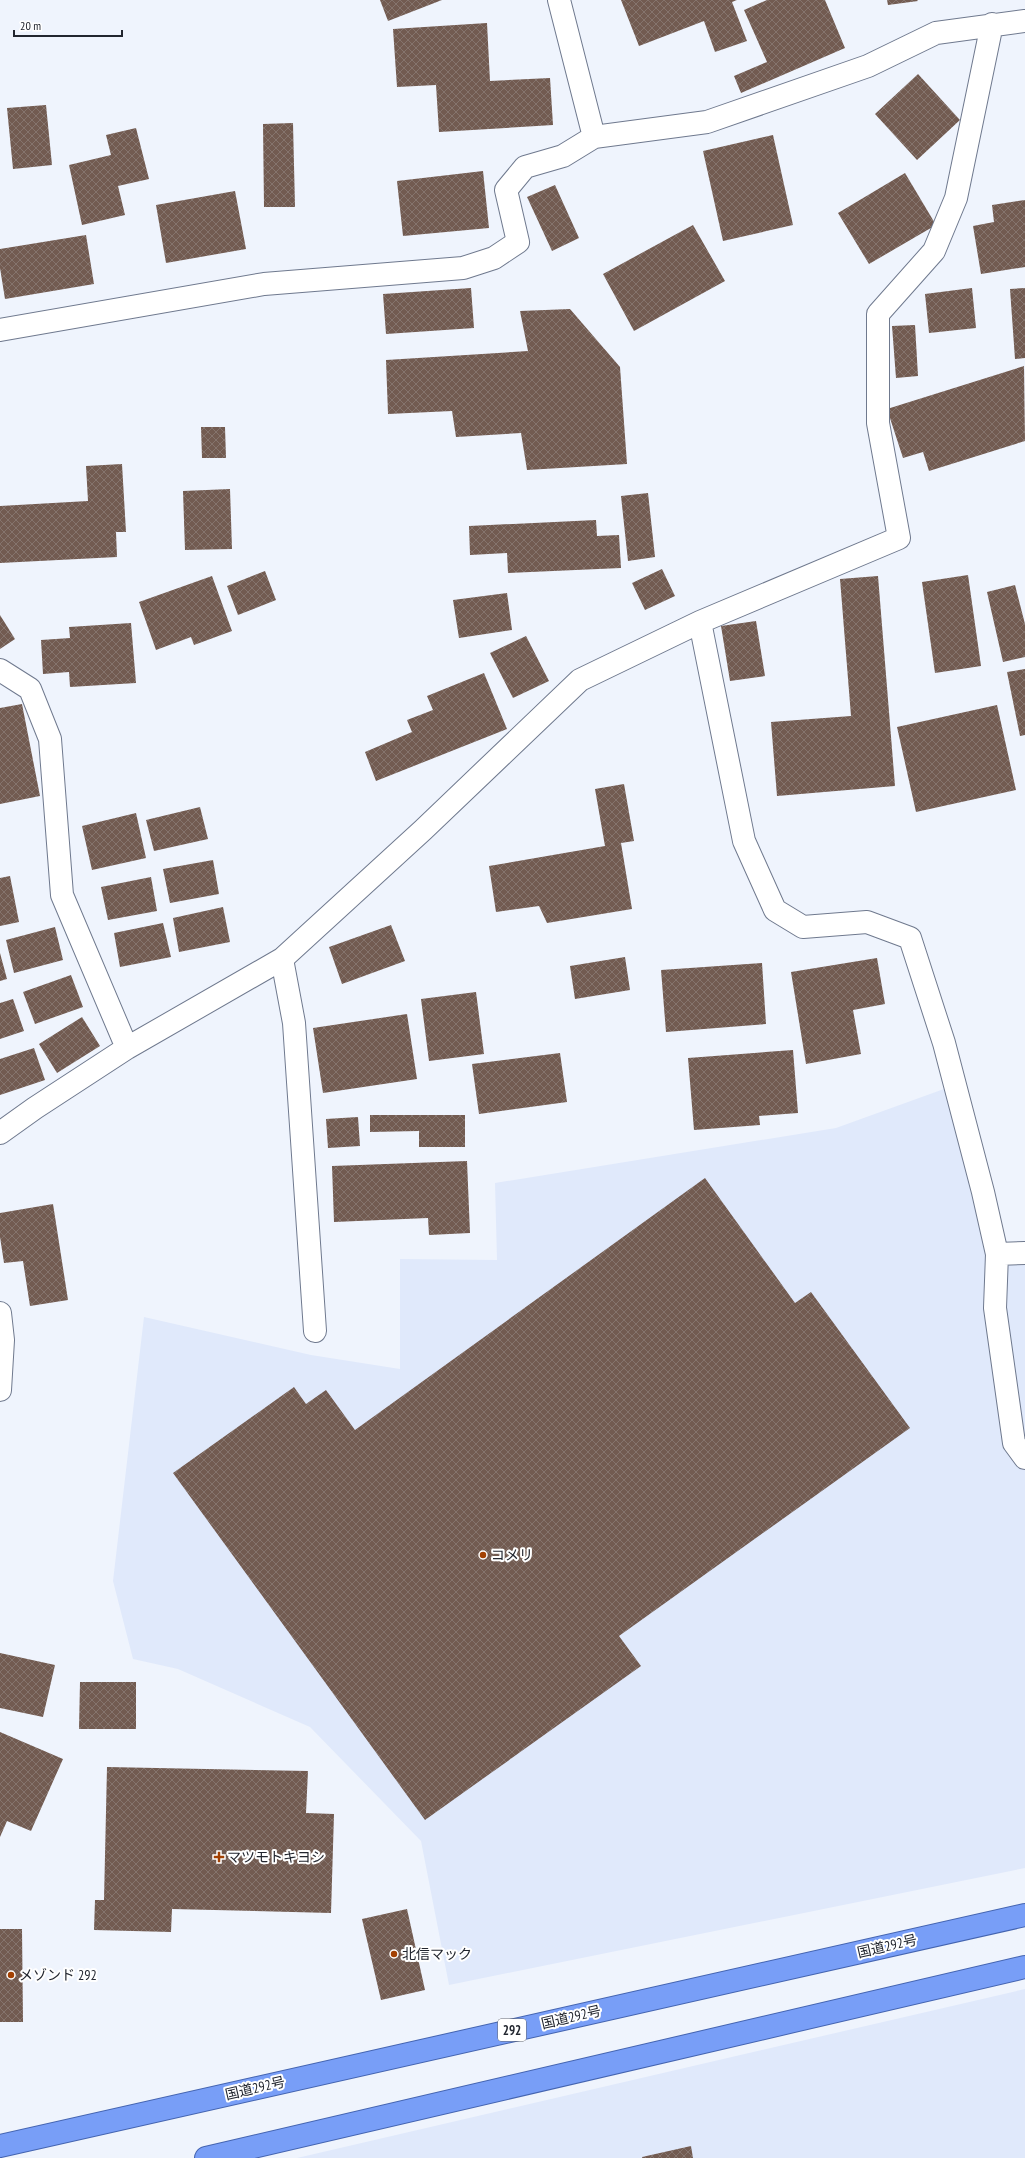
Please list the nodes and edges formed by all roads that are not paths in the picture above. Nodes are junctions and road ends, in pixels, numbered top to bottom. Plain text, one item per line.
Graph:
1 (559, 0) edge
2 (1025, 21) edge
3 (992, 24) junction
4 (594, 137) junction
5 (0, 330) edge
6 (700, 622) junction
7 (0, 670) edge
8 (282, 959) junction
9 (127, 1048) junction
10 (0, 1133) edge
11 (1025, 1253) edge
12 (997, 1254) junction
13 (0, 1313) edge
14 (315, 1331) dead end
15 (0, 1390) edge
16 (1025, 1458) edge
17 (1025, 1915) edge
18 (1025, 1967) edge
19 (0, 2146) edge
20 (206, 2158) edge

1 - 4 street
2 - 3 street
3 - 4 street
3 - 6 street
4 - 5 street
6 - 8 street
6 - 12 street
7 - 9 street
8 - 9 street
8 - 14 street
9 - 10 street
11 - 12 street
12 - 16 street
13 - 15 street
17 - 19 highway, 国道292号 / 292
18 - 20 highway

